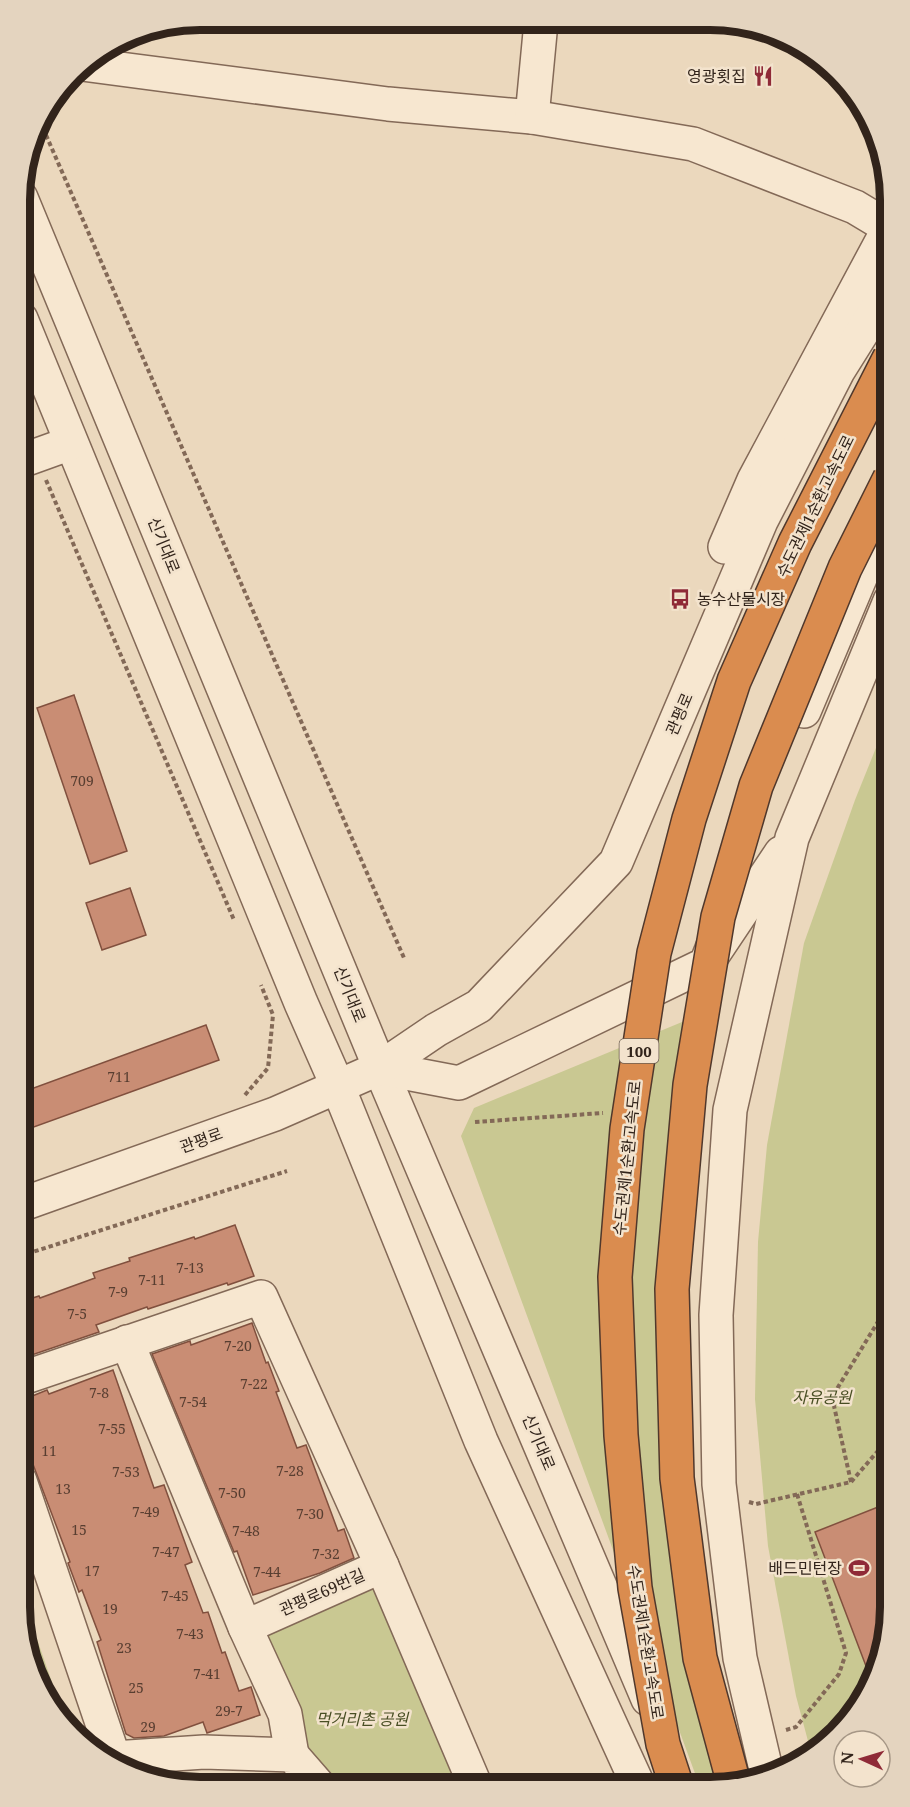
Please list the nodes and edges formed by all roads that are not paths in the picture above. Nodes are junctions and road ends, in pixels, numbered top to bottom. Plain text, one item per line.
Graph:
1 (540, 30) edge
2 (96, 66) edge
3 (532, 117) junction
4 (30, 220) edge
5 (880, 221) edge
6 (880, 246) edge
7 (880, 255) edge
8 (880, 304) edge
9 (30, 341) edge
10 (838, 371) junction
11 (880, 377) edge
12 (71, 443) junction
13 (30, 457) edge
14 (880, 498) edge
15 (880, 536) edge
16 (880, 627) edge
17 (792, 838) junction
18 (615, 862) junction
19 (706, 964) junction
20 (380, 1068) junction
21 (338, 1086) junction
22 (30, 1201) edge
23 (128, 1342) junction
24 (30, 1376) edge
25 (481, 1441) junction
26 (30, 1521) edge
27 (382, 1566) junction
28 (244, 1627) junction
29 (113, 1752) edge
30 (292, 1755) junction
31 (128, 1761) edge
32 (766, 1768) edge
33 (737, 1775) edge
34 (732, 1776) edge
35 (312, 1777) edge
36 (472, 1777) edge
37 (614, 1777) edge
38 (634, 1777) edge
39 (674, 1777) edge
40 (681, 1777) edge

1 - 3 street
2 - 3 street
3 - 5 street
4 - 20 street, 신기대로
6 - 18 street
7 - 10 street
8 - 10 street, 관평로
9 - 12 street
10 - 18 street, 관평로
11 - 39 highway, 수도권제1순환고속도로 / 100, bridge
12 - 13 street
12 - 21 street
14 - 34 highway, bridge
15 - 19 street
16 - 17 street
17 - 19 street
17 - 32 street
18 - 20 street, 관평로
19 - 20 street
19 - 33 street
20 - 21 street, 관평로
20 - 40 street, 신기대로
21 - 22 street, 관평로
21 - 25 street
23 - 24 street, 관평로69번길
23 - 27 street, 관평로69번길
23 - 28 street
25 - 37 street
25 - 38 street
26 - 29 street
27 - 28 street, 관평로69번길
27 - 36 street
28 - 30 street
30 - 31 street
30 - 35 street

